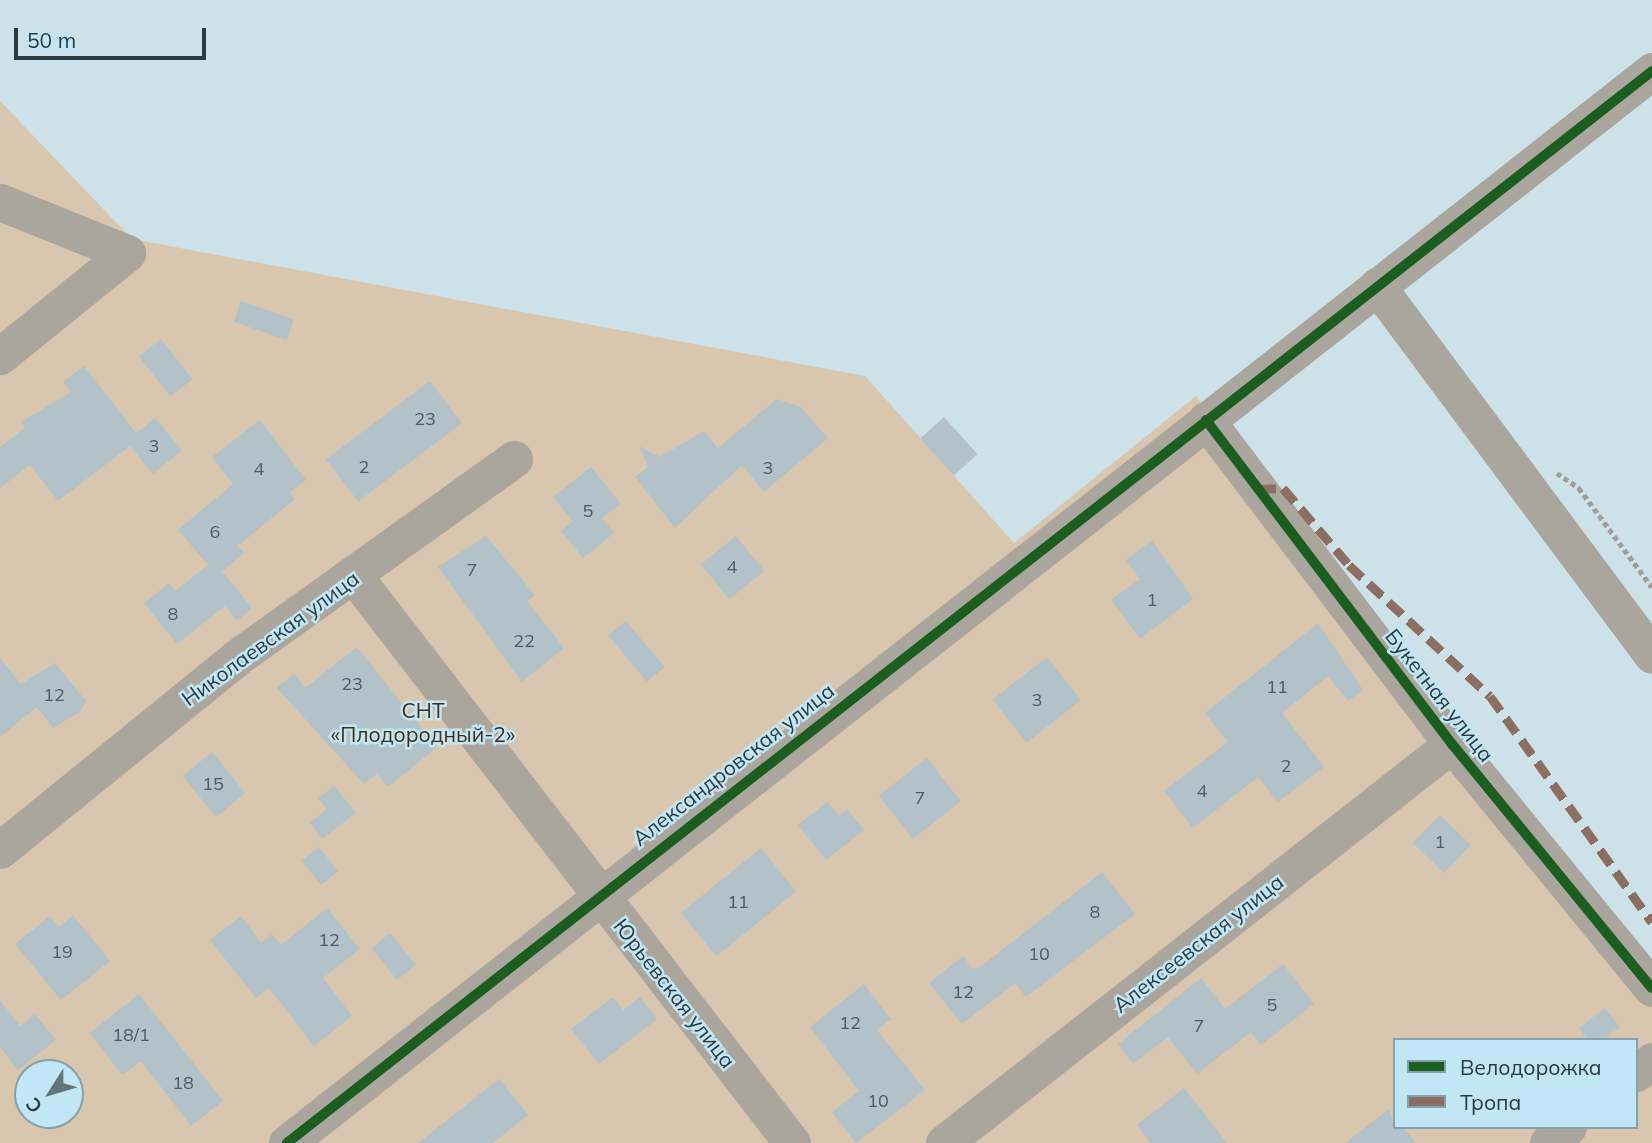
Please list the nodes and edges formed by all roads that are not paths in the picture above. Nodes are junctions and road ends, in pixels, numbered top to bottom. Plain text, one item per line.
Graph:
1 (1652, 71) edge
2 (0, 179) edge
3 (13, 205) edge
4 (1377, 286) junction
5 (0, 356) edge
6 (1206, 420) junction
7 (514, 459) dead end
8 (355, 576) junction
9 (1652, 654) edge
10 (1452, 744) junction
11 (0, 850) edge
12 (598, 893) junction
13 (1652, 988) edge
14 (1566, 1129) edge
15 (287, 1143) edge
16 (792, 1143) edge
17 (944, 1143) edge
18 (1548, 1143) edge

1 - 4 street, Александровская улица
2 - 3 street
3 - 5 street
4 - 6 street, Александровская улица
4 - 9 street
6 - 10 street, Букетная улица
6 - 12 street, Александровская улица
7 - 8 street, Николаевская улица
8 - 11 street, Николаевская улица
8 - 12 street, Юрьевская улица
10 - 13 street, Букетная улица
10 - 17 street, Алексеевская улица
12 - 15 street, Александровская улица
12 - 16 street, Юрьевская улица
14 - 18 street

